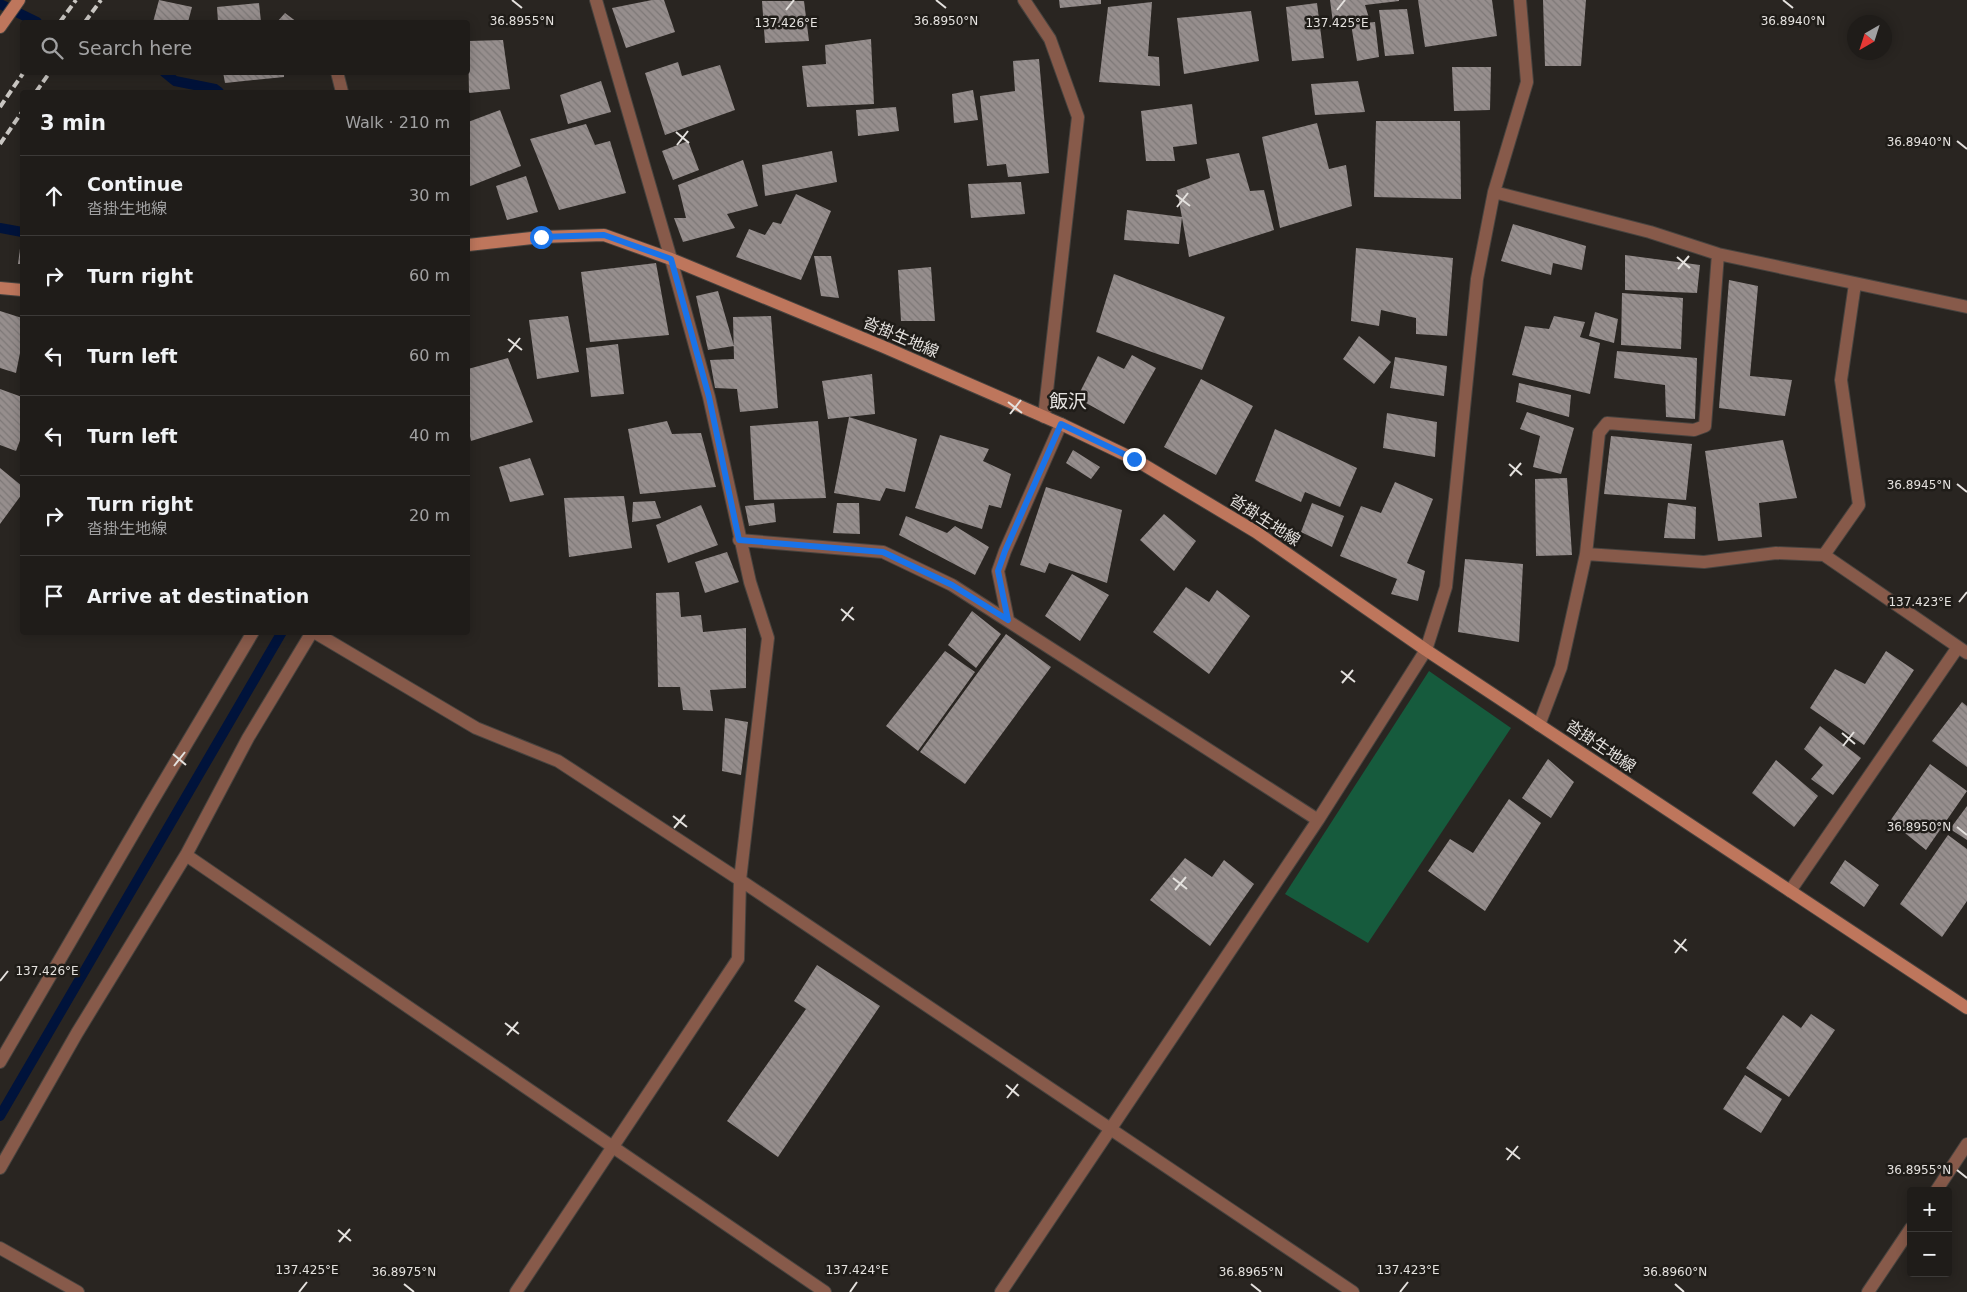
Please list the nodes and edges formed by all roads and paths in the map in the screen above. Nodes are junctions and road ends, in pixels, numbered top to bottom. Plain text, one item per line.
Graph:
1 (596, 0) edge
2 (1024, 0) edge
3 (1520, 0) edge
4 (18, 1) edge
5 (0, 27) edge
6 (338, 75) edge
7 (342, 90) edge
8 (1494, 192) junction
9 (470, 245) edge
10 (1718, 254) junction
11 (671, 259) junction
12 (1856, 284) junction
13 (0, 288) edge
14 (20, 290) edge
15 (1967, 307) edge
16 (1044, 417) junction
17 (1061, 424) junction
18 (739, 540) junction
19 (1586, 554) junction
20 (1824, 555) junction
21 (1008, 620) junction
22 (252, 635) edge
23 (311, 635) edge
24 (318, 635) edge
25 (1426, 650) junction
26 (1963, 650) edge
27 (1539, 724) junction
28 (1318, 820) junction
29 (186, 855) junction
30 (740, 880) junction
31 (1790, 891) junction
32 (1967, 1008) edge
33 (0, 1062) edge
34 (1111, 1129) junction
35 (1967, 1144) edge
36 (612, 1148) junction
37 (0, 1168) edge
38 (1939, 1187) edge
39 (1909, 1232) edge
40 (0, 1248) edge
41 (1875, 1289) edge
42 (78, 1292) edge
43 (516, 1292) edge
44 (825, 1292) edge
45 (1001, 1292) edge
46 (1353, 1292) edge

1 - 11 street
2 - 16 street
3 - 8 street
4 - 5 main road
6 - 7 street
8 - 10 street
8 - 25 street
9 - 11 main road, 沓掛生地線
10 - 12 street
10 - 19 street
11 - 16 main road, 沓掛生地線
11 - 18 street
12 - 15 street
12 - 20 street
13 - 14 main road
16 - 17 main road, 沓掛生地線
17 - 21 street
17 - 25 main road, 沓掛生地線
18 - 21 street
18 - 30 street
19 - 20 street
19 - 27 street
20 - 26 street
21 - 28 street
22 - 33 street
23 - 29 street
24 - 30 street
25 - 27 main road, 沓掛生地線
25 - 28 street
26 - 31 street
27 - 31 main road, 沓掛生地線
28 - 34 street
29 - 36 street
29 - 37 street
30 - 34 street
30 - 36 street
31 - 32 main road, 沓掛生地線
34 - 45 street
34 - 46 street
35 - 38 street
36 - 43 street
36 - 44 street
39 - 41 street
40 - 42 street

